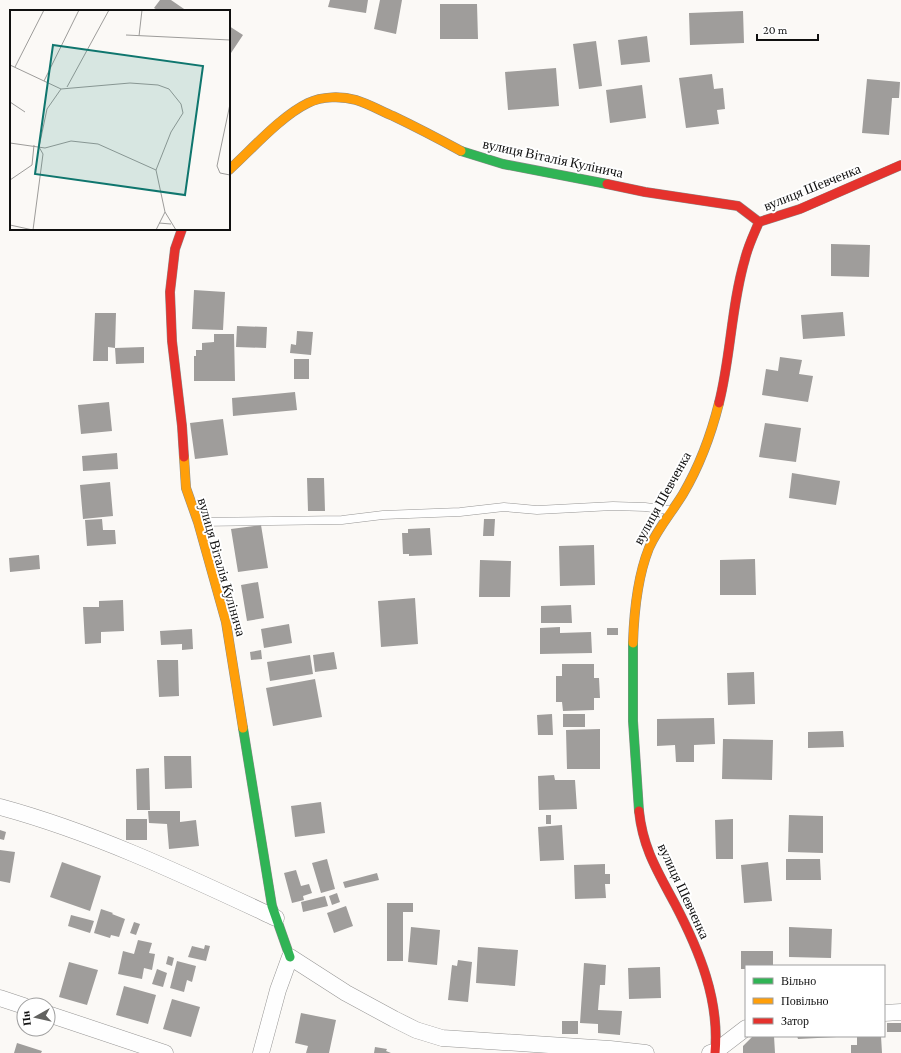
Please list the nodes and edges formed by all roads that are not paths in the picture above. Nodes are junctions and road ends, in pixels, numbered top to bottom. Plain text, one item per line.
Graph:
1 (901, 165) edge
2 (230, 169) edge
3 (759, 222) junction
4 (182, 230) edge
5 (671, 510) junction
6 (198, 522) junction
7 (0, 807) edge
8 (276, 918) junction
9 (290, 957) junction
10 (0, 998) edge
11 (16, 1003) edge
12 (885, 1012) edge
13 (901, 1012) edge
14 (56, 1017) edge
15 (745, 1029) edge
16 (713, 1052) edge
17 (165, 1053) edge
18 (261, 1053) edge
19 (646, 1053) edge

1 - 3 street, вулиця Шевченка
2 - 3 street, вулиця Віталія Кулінича
3 - 5 street, вулиця Шевченка
4 - 6 street, вулиця Віталія Кулінича
5 - 6 lane
5 - 16 street, вулиця Шевченка
6 - 8 street, вулиця Віталія Кулінича
7 - 8 street
8 - 9 street, вулиця Віталія Кулінича
9 - 18 street
9 - 19 street
10 - 11 street
12 - 13 street
14 - 17 street
15 - 16 street

